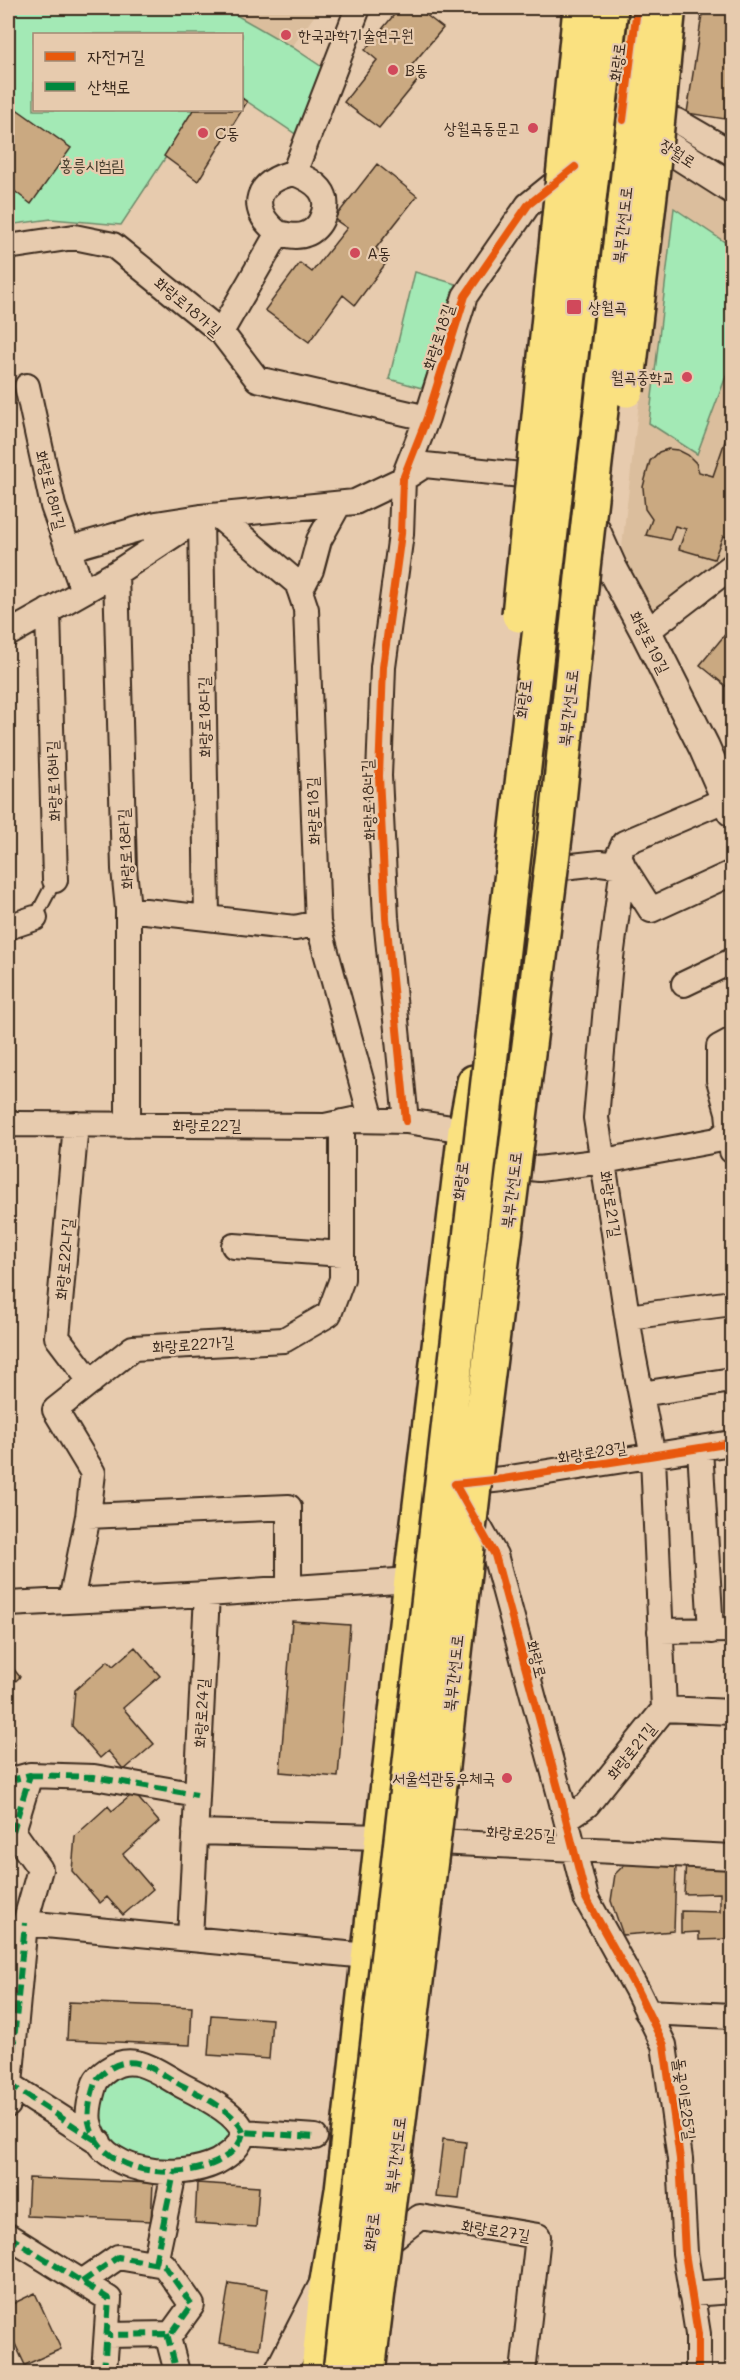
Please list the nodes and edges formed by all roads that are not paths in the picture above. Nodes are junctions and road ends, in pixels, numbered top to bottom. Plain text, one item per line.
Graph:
1 (358, 8) edge
2 (580, 8) edge
3 (592, 8) edge
4 (611, 8) edge
5 (637, 8) edge
6 (646, 8) edge
7 (669, 8) edge
8 (623, 120) junction
9 (732, 153) edge
10 (575, 167) junction
11 (294, 172) junction
12 (732, 188) edge
13 (278, 233) junction
14 (8, 247) edge
15 (221, 332) junction
16 (27, 386) dead end
17 (427, 418) junction
18 (403, 479) junction
19 (563, 481) junction
20 (339, 504) junction
21 (210, 517) junction
22 (68, 549) junction
23 (732, 566) edge
24 (116, 573) junction
25 (83, 591) junction
26 (300, 591) junction
27 (48, 611) junction
28 (646, 632) junction
29 (8, 634) edge
30 (526, 742) junction
31 (730, 805) edge
32 (557, 821) junction
33 (622, 866) junction
34 (533, 870) junction
35 (732, 873) edge
36 (56, 880) joint
37 (128, 909) junction
38 (207, 917) junction
39 (35, 918) joint
40 (318, 923) junction
41 (8, 927) edge
42 (732, 961) edge
43 (684, 984) dead end
44 (726, 1043) edge
45 (372, 1120) junction
46 (406, 1121) junction
47 (342, 1122) junction
48 (76, 1124) junction
49 (128, 1125) junction
50 (8, 1126) edge
51 (465, 1130) junction
52 (732, 1136) edge
53 (604, 1161) junction
54 (502, 1165) junction
55 (234, 1246) dead end
56 (342, 1254) junction
57 (732, 1303) edge
58 (628, 1317) junction
59 (732, 1380) edge
60 (91, 1382) junction
61 (641, 1394) junction
62 (732, 1443) edge
63 (700, 1449) junction
64 (653, 1457) junction
65 (455, 1484) junction
66 (87, 1516) junction
67 (411, 1580) junction
68 (289, 1588) junction
69 (207, 1594) junction
70 (70, 1601) junction
71 (8, 1604) edge
72 (722, 1630) edge
73 (660, 1631) junction
74 (664, 1709) junction
75 (732, 1712) edge
76 (19, 1778) edge
77 (197, 1795) junction
78 (566, 1819) junction
79 (10, 1830) edge
80 (195, 1832) junction
81 (381, 1837) junction
82 (416, 1840) junction
83 (573, 1850) junction
84 (732, 1857) edge
85 (25, 1923) junction
86 (190, 1939) junction
87 (367, 1956) junction
88 (647, 2012) junction
89 (732, 2016) edge
90 (9, 2083) edge
91 (243, 2132) junction
92 (315, 2137) dead end
93 (99, 2142) junction
94 (174, 2173) junction
95 (8, 2236) edge
96 (368, 2258) junction
97 (154, 2263) junction
98 (327, 2281) junction
99 (82, 2282) junction
100 (732, 2291) edge
101 (691, 2294) junction
102 (167, 2334) junction
103 (106, 2335) junction
104 (104, 2373) edge
105 (177, 2373) edge
106 (280, 2373) edge
107 (318, 2373) edge
108 (340, 2373) edge
109 (354, 2373) edge
110 (368, 2373) edge
111 (523, 2373) edge
112 (698, 2373) edge

1 - 11 street
2 - 30 main road, bridge
3 - 10 main road, 화랑로
4 - 30 main road, 북부간선도로, bridge
5 - 8 main road, 화랑로
6 - 32 main road, 북부간선도로, bridge
7 - 32 main road, bridge
8 - 9 street
8 - 12 street, 장월로
8 - 19 main road, 화랑로
10 - 17 street, 화랑로18길
10 - 19 main road, 화랑로
11 - 13 street
11 - 13 street
13 - 15 street
14 - 15 street, 화랑로18가길
15 - 17 street, 화랑로18가길
16 - 22 street, 화랑로18마길
17 - 18 street, 화랑로18길
18 - 19 street
18 - 20 street
18 - 46 street, 화랑로18나길
19 - 28 street, 화랑로19길
19 - 34 main road, 화랑로
19 - 51 main road, 화랑로
20 - 21 street
20 - 26 street
21 - 22 street
21 - 24 street
21 - 26 street
21 - 38 street, 화랑로18다길
22 - 25 street, 화랑로18마길
23 - 28 street
24 - 25 street
24 - 37 street, 화랑로18라길
25 - 27 street
26 - 40 street, 화랑로18길
27 - 29 street
27 - 36 street, 화랑로18바길
28 - 31 street, 화랑로19길
30 - 108 main road, 북부간선도로, bridge
31 - 33 street, 화랑로19길
32 - 110 main road, 북부간선도로, bridge
33 - 34 street
33 - 35 street
33 - 53 street, 화랑로21길
34 - 54 main road, 화랑로
36 - 39 lane, 화랑로18바길
37 - 38 street
37 - 49 street, 화랑로18라길
38 - 40 street
39 - 41 street, 화랑로18바길
40 - 45 street, 화랑로18길
42 - 43 street
44 - 52 street
45 - 46 street, 화랑로22길
45 - 47 street, 화랑로22길
46 - 51 street, 화랑로22길
47 - 49 street, 화랑로22길
47 - 56 street, 화랑로22가길
48 - 49 street, 화랑로22길
48 - 50 street, 화랑로22길
48 - 60 street, 화랑로22나길
51 - 67 main road, 화랑로
52 - 53 street
53 - 54 street
53 - 58 street, 화랑로21길
54 - 65 main road, 화랑로
55 - 56 street
56 - 60 street, 화랑로22가길
57 - 58 street
58 - 61 street, 화랑로21길
59 - 61 street
60 - 66 street, 화랑로22가길
61 - 64 street, 화랑로21길
62 - 63 street, 화랑로23길
63 - 64 street, 화랑로23길
63 - 72 street
64 - 65 street, 화랑로23길
64 - 73 street, 화랑로21길
65 - 78 street, 화랑로
65 - 82 main road, 화랑로
66 - 68 street
66 - 70 street, 화랑로22가길
67 - 68 street
67 - 81 main road, 화랑로
68 - 69 street
69 - 70 street
69 - 77 street, 화랑로24길
70 - 71 street
72 - 73 street
73 - 74 street, 화랑로21길
74 - 75 street
74 - 78 street, 화랑로21길
76 - 77 street
76 - 79 street
77 - 80 street, 화랑로24길
78 - 83 street, 화랑로
79 - 85 street
80 - 81 street
80 - 86 street, 화랑로24길
81 - 87 main road, 화랑로
82 - 83 street, 화랑로25길
82 - 96 main road, 화랑로
83 - 84 street, 화랑로25길
83 - 88 street, 돌곶이로25길
85 - 86 street
85 - 90 street
86 - 87 street
87 - 98 main road, 화랑로
88 - 89 street
88 - 101 street, 돌곶이로25길
90 - 93 street
91 - 92 street
91 - 93 street
91 - 94 street
93 - 94 street
94 - 97 street
95 - 99 street
96 - 109 main road, 화랑로
96 - 111 street, 화랑로27길
97 - 99 street
97 - 102 street
98 - 106 street
98 - 107 main road, 화랑로
99 - 103 street
100 - 101 street
101 - 112 street, 돌곶이로25길
102 - 103 street
102 - 105 street
103 - 104 street

